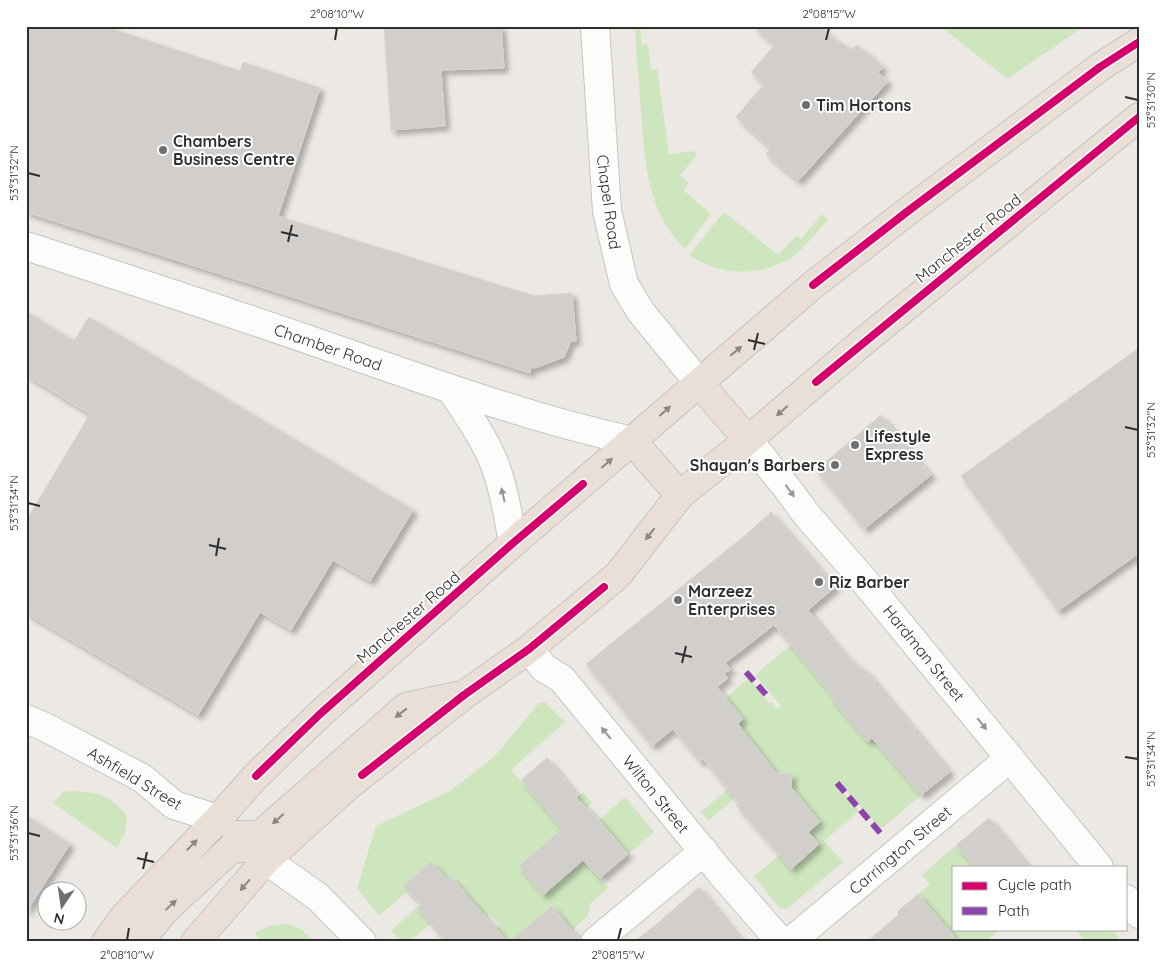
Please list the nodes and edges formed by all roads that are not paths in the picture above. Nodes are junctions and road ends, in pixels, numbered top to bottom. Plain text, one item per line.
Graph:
1 (595, 26) edge
2 (1139, 42) edge
3 (1139, 117) edge
4 (26, 246) edge
5 (699, 383) junction
6 (451, 389) junction
7 (748, 440) junction
8 (632, 442) junction
9 (680, 495) junction
10 (513, 543) junction
11 (528, 649) junction
12 (464, 695) junction
13 (26, 719) edge
14 (1010, 758) junction
15 (243, 840) junction
16 (704, 851) junction
17 (1098, 866) edge
18 (1128, 901) edge
19 (1139, 914) edge
20 (106, 942) edge
21 (139, 942) edge
22 (195, 942) edge
23 (362, 942) edge
24 (595, 942) edge
25 (781, 942) edge
26 (790, 942) edge

1 - 5 street, Chapel Road
5 -> 2 highway, Manchester Road
3 -> 7 highway, Manchester Road
4 - 6 street, Chamber Road
5 - 7 highway
8 -> 5 highway, Manchester Road
6 - 8 street, Chamber Road
10 -> 6 street
7 - 9 highway, Manchester Road
7 -> 14 street, Hardman Street
8 - 9 highway
10 -> 8 highway, Manchester Road
9 -> 11 highway, Manchester Road
10 - 15 highway, Manchester Road
11 - 12 highway, Manchester Road
16 -> 11 street, Wilton Street
12 - 15 highway, Manchester Road
12 -> 15 highway
13 - 15 street, Ashfield Street
14 - 17 street, Hardman Street
14 - 26 street, Carrington Street
20 -> 15 highway, Manchester Road
21 -> 15 highway
15 -> 22 highway, Manchester Road
15 - 23 street, Ashfield Street
16 - 24 street
16 - 25 street, Wilton Street
18 - 19 street

